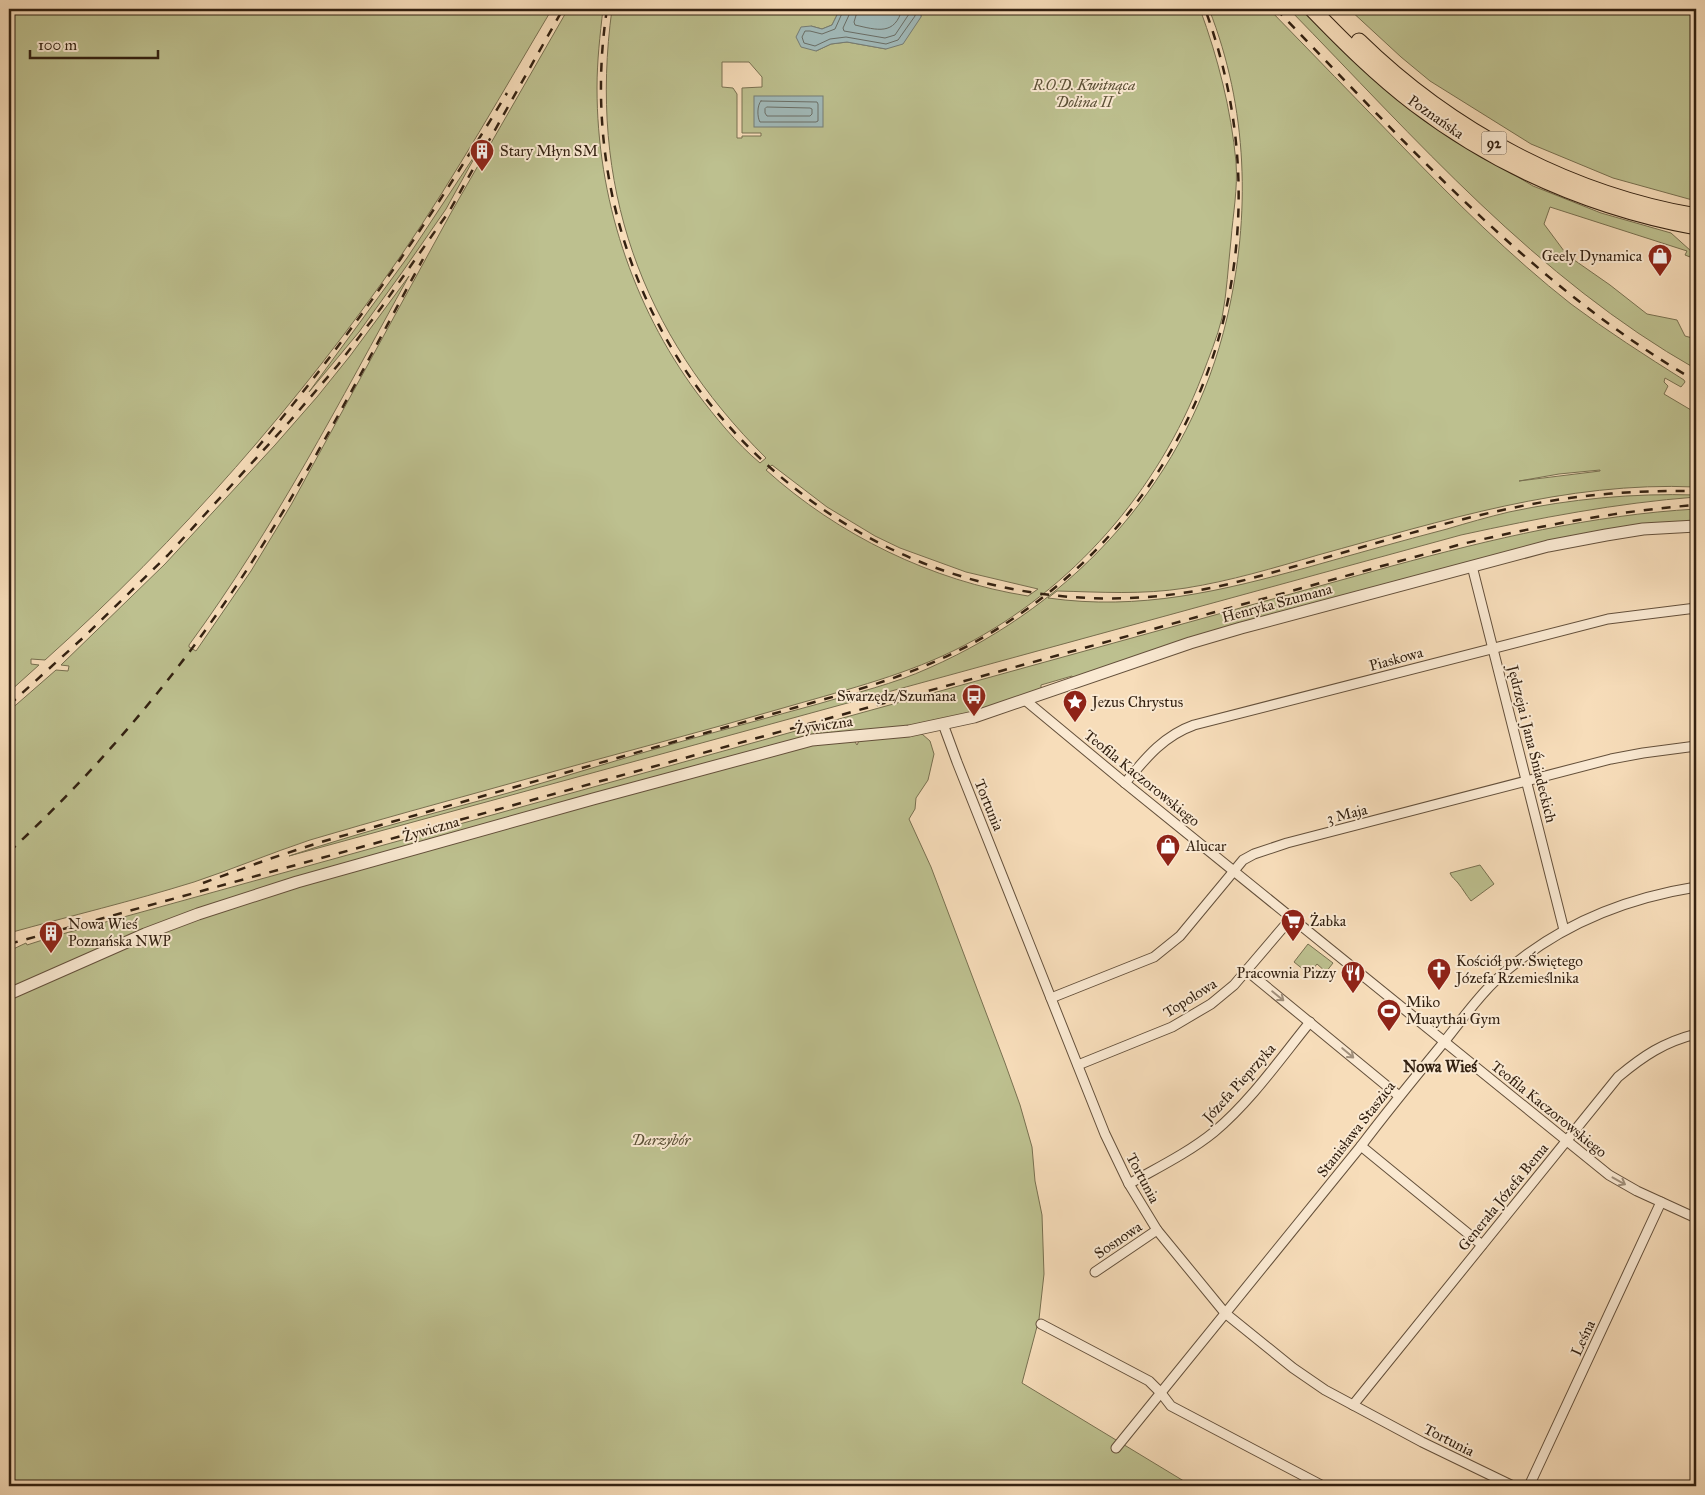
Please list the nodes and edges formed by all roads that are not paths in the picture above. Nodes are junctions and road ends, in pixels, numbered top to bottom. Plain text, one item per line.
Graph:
1 (1312, 9) edge
2 (1326, 9) edge
3 (1696, 216) edge
4 (1696, 227) edge
5 (1696, 526) edge
6 (1472, 566) junction
7 (1696, 608) edge
8 (1493, 648) junction
9 (1026, 700) junction
10 (943, 724) junction
11 (873, 735) joint
12 (1696, 746) edge
13 (1527, 781) junction
14 (1125, 783) junction
15 (1233, 870) junction
16 (1696, 887) edge
17 (1292, 917) junction
18 (1564, 930) junction
19 (1246, 970) junction
20 (9, 994) edge
21 (1051, 998) junction
22 (1310, 1022) junction
23 (1696, 1034) edge
24 (1445, 1041) junction
25 (1078, 1066) junction
26 (1399, 1096) junction
27 (1566, 1141) junction
28 (1361, 1146) junction
29 (1129, 1184) junction
30 (1662, 1202) junction
31 (1696, 1218) edge
32 (1157, 1230) junction
33 (1482, 1245) junction
34 (1095, 1272) dead end
35 (1225, 1313) junction
36 (1041, 1324) dead end
37 (1161, 1393) junction
38 (1353, 1405) junction
39 (1116, 1448) dead end
40 (1323, 1486) edge
41 (1512, 1486) edge
42 (1529, 1486) edge

1 - 4 main road, Poznańska / 92
2 - 3 main road, Poznańska / 92
5 - 6 street, Henryka Szumana
6 - 8 street, Jędrzeja i Jana Śniadeckich
6 - 9 street, Henryka Szumana
7 - 8 street, Piaskowa
8 - 13 street, Jędrzeja i Jana Śniadeckich
8 - 14 street, Piaskowa
9 - 10 street, Henryka Szumana
9 - 14 street, Teofila Kaczorowskiego
10 - 11 street, Henryka Szumana
10 - 21 street, Tortunia
11 - 20 street, Żywiczna
12 - 13 street, 3 Maja
13 - 15 street, 3 Maja
13 - 18 street, Jędrzeja i Jana Śniadeckich
14 - 15 street, Teofila Kaczorowskiego
15 - 17 street, Teofila Kaczorowskiego
15 - 21 street, 3 Maja
16 - 18 street, Stanisława Staszica
17 - 19 street, Topolowa
17 - 24 street, Teofila Kaczorowskiego
18 - 24 street, Stanisława Staszica
19 -> 22 street
19 - 25 street, Topolowa
21 - 25 street, Tortunia
22 -> 26 street
22 - 29 street, Józefa Pieprzyka
23 - 27 street, Generała Józefa Bema
24 - 26 street, Stanisława Staszica
24 - 27 street, Teofila Kaczorowskiego
25 - 29 street, Tortunia
26 - 28 street, Stanisława Staszica
27 -> 30 street, Teofila Kaczorowskiego
27 - 33 street, Generała Józefa Bema
28 - 33 street
28 - 35 street, Stanisława Staszica
29 - 32 street, Tortunia
30 - 31 street, Teofila Kaczorowskiego
30 - 42 street, Leśna
32 - 34 street, Sosnowa
32 - 35 street, Tortunia
33 - 38 street, Generała Józefa Bema
35 - 37 street, Stanisława Staszica
35 - 38 street, Tortunia
36 - 37 street
37 - 39 street, Stanisława Staszica
37 - 40 street
38 - 41 street, Tortunia

